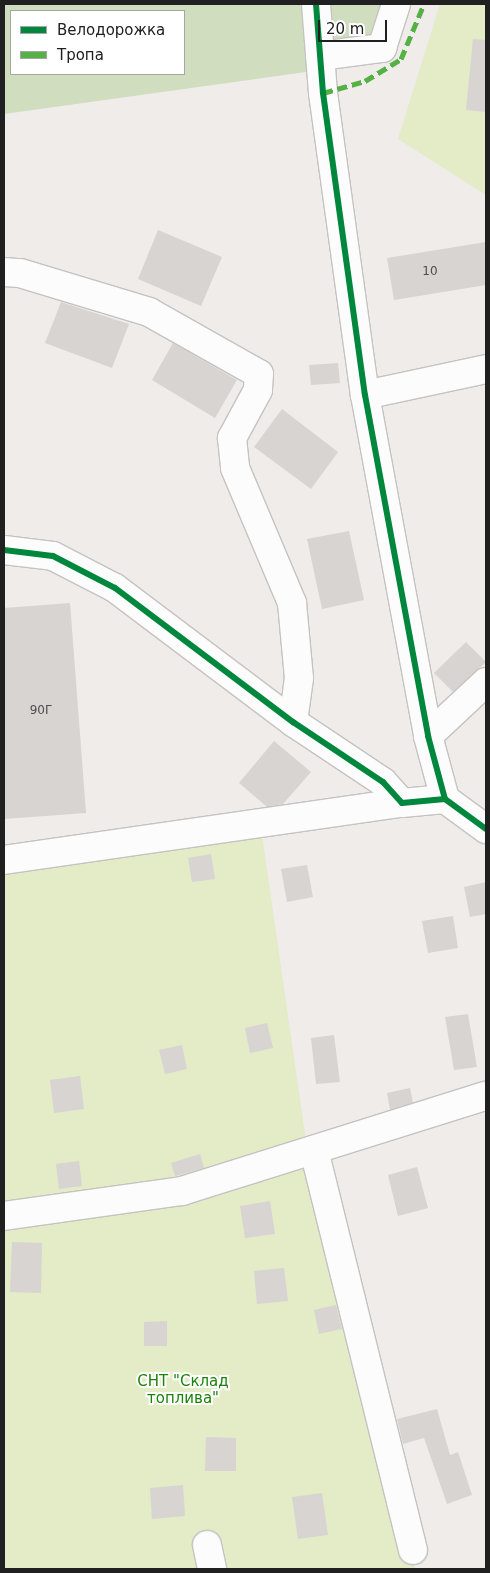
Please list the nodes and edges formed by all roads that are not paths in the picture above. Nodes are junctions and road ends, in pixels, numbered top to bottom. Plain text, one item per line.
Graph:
1 (316, 4) edge
2 (396, 4) edge
3 (320, 56) junction
4 (4, 272) edge
5 (486, 369) edge
6 (365, 395) junction
7 (4, 550) edge
8 (486, 682) edge
9 (293, 722) junction
10 (428, 736) junction
11 (445, 800) junction
12 (402, 803) junction
13 (486, 829) edge
14 (4, 860) edge
15 (486, 1096) edge
16 (314, 1150) junction
17 (4, 1216) edge
18 (413, 1550) dead end

1 - 3 street
2 - 3 street
3 - 6 street
4 - 9 street
5 - 6 street
6 - 10 street
7 - 9 street
8 - 10 street
9 - 12 street
10 - 11 street
11 - 12 street
11 - 13 street
12 - 14 street
15 - 16 street
16 - 17 street
16 - 18 street

